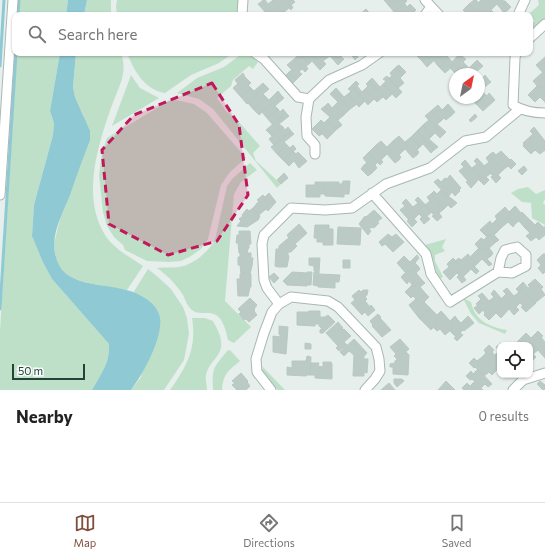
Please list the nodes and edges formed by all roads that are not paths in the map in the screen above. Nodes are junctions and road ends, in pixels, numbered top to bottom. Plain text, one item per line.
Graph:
1 (13, 0) edge
2 (243, 0) edge
3 (525, 0) edge
4 (428, 3) edge
5 (12, 12) edge
6 (242, 12) edge
7 (437, 12) edge
8 (519, 12) edge
9 (12, 15) edge
10 (545, 24) edge
11 (533, 35) edge
12 (260, 56) edge
13 (375, 56) edge
14 (515, 56) edge
15 (309, 99) junction
16 (520, 109) junction
17 (545, 113) edge
18 (315, 154) dead end
19 (372, 193) junction
20 (0, 195) edge
21 (498, 272) dead end
22 (279, 304) junction
23 (545, 373) edge
24 (271, 390) edge
25 (365, 390) edge
26 (513, 390) edge

1 - 5 street
2 - 6 street
3 - 8 street
4 - 7 street
9 - 20 street
10 - 11 street
12 - 15 street
13 - 15 street
14 - 16 street
15 - 18 street
16 - 17 street
16 - 19 street
19 - 21 street
19 - 22 street
22 - 24 street
22 - 25 street
23 - 26 street

